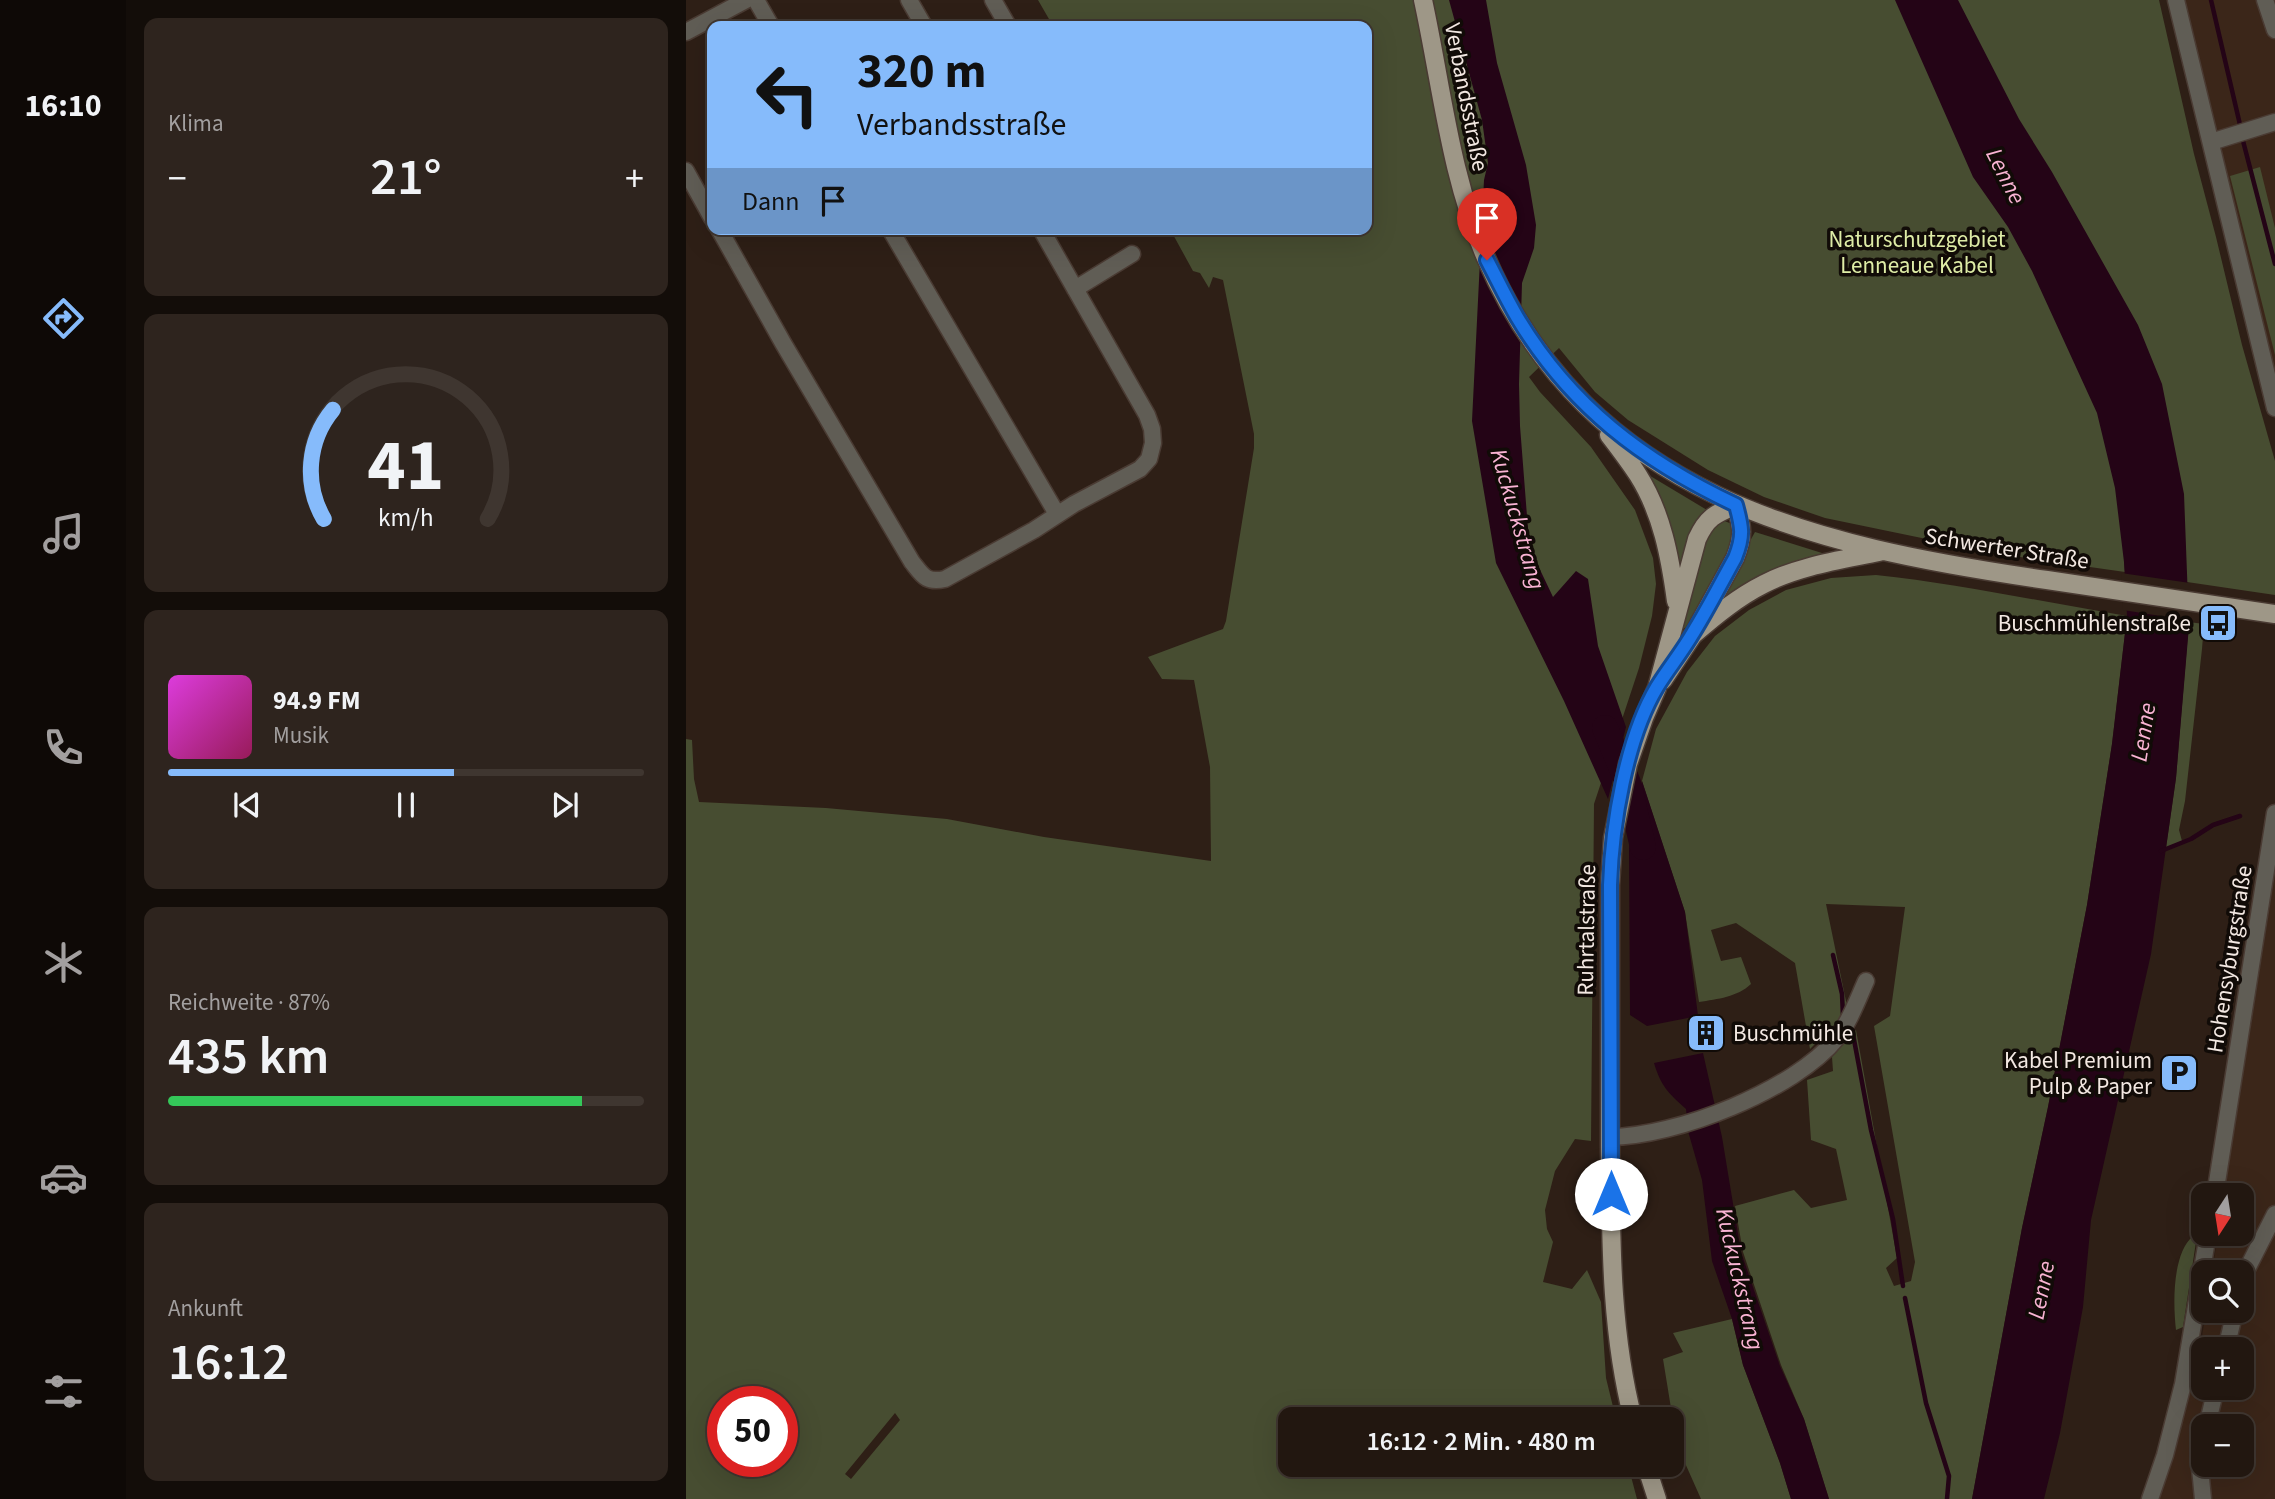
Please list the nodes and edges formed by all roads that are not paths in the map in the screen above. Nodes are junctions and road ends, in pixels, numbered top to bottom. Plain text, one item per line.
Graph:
1 (746, 0) edge
2 (756, 0) edge
3 (909, 0) edge
4 (993, 0) edge
5 (1423, 0) edge
6 (2176, 0) edge
7 (2265, 0) edge
8 (768, 21) edge
9 (921, 21) edge
10 (1005, 21) edge
11 (2275, 30) edge
12 (686, 32) edge
13 (2275, 122) edge
14 (2211, 142) junction
15 (686, 171) edge
16 (707, 209) edge
17 (722, 235) edge
18 (894, 235) edge
19 (1044, 235) edge
20 (1132, 254) dead end
21 (1075, 289) junction
22 (2275, 408) edge
23 (1597, 417) junction
24 (1736, 505) junction
25 (1057, 514) junction
26 (1883, 551) junction
27 (1677, 611) junction
28 (2275, 614) edge
29 (1693, 635) junction
30 (1657, 688) junction
31 (2275, 813) edge
32 (2267, 913) edge
33 (1866, 981) dead end
34 (1610, 1137) junction
35 (2217, 1183) edge
36 (2275, 1214) edge
37 (2206, 1246) edge
38 (2252, 1260) edge
39 (1631, 1407) edge
40 (1650, 1477) edge
41 (2201, 1477) edge
42 (1657, 1499) edge
43 (2150, 1499) edge
44 (2203, 1499) edge

1 - 12 street
2 - 8 street
3 - 9 street
4 - 10 street
5 - 23 main road, Verbandsstraße
6 - 14 street
7 - 11 street
13 - 14 street
14 - 22 street
15 - 16 street
17 - 25 street
18 - 25 street
19 - 21 street
20 - 21 street
21 - 25 street
23 - 24 main road, Verbandsstraße
23 - 27 main road
24 - 26 main road, Schwerter Straße
24 - 27 main road, Ruhrtalstraße
24 - 29 main road, Ruhrtalstraße
26 - 28 main road, Schwerter Straße
26 - 29 main road
27 - 30 main road, Ruhrtalstraße
29 - 30 main road, Ruhrtalstraße
30 - 34 main road, Ruhrtalstraße
31 - 32 street, Hohensyburgstraße
32 - 35 street, Hohensyburgstraße
33 - 34 street
34 - 39 main road, Ruhrtalstraße
36 - 38 street
37 - 43 street
40 - 42 main road
41 - 44 street

